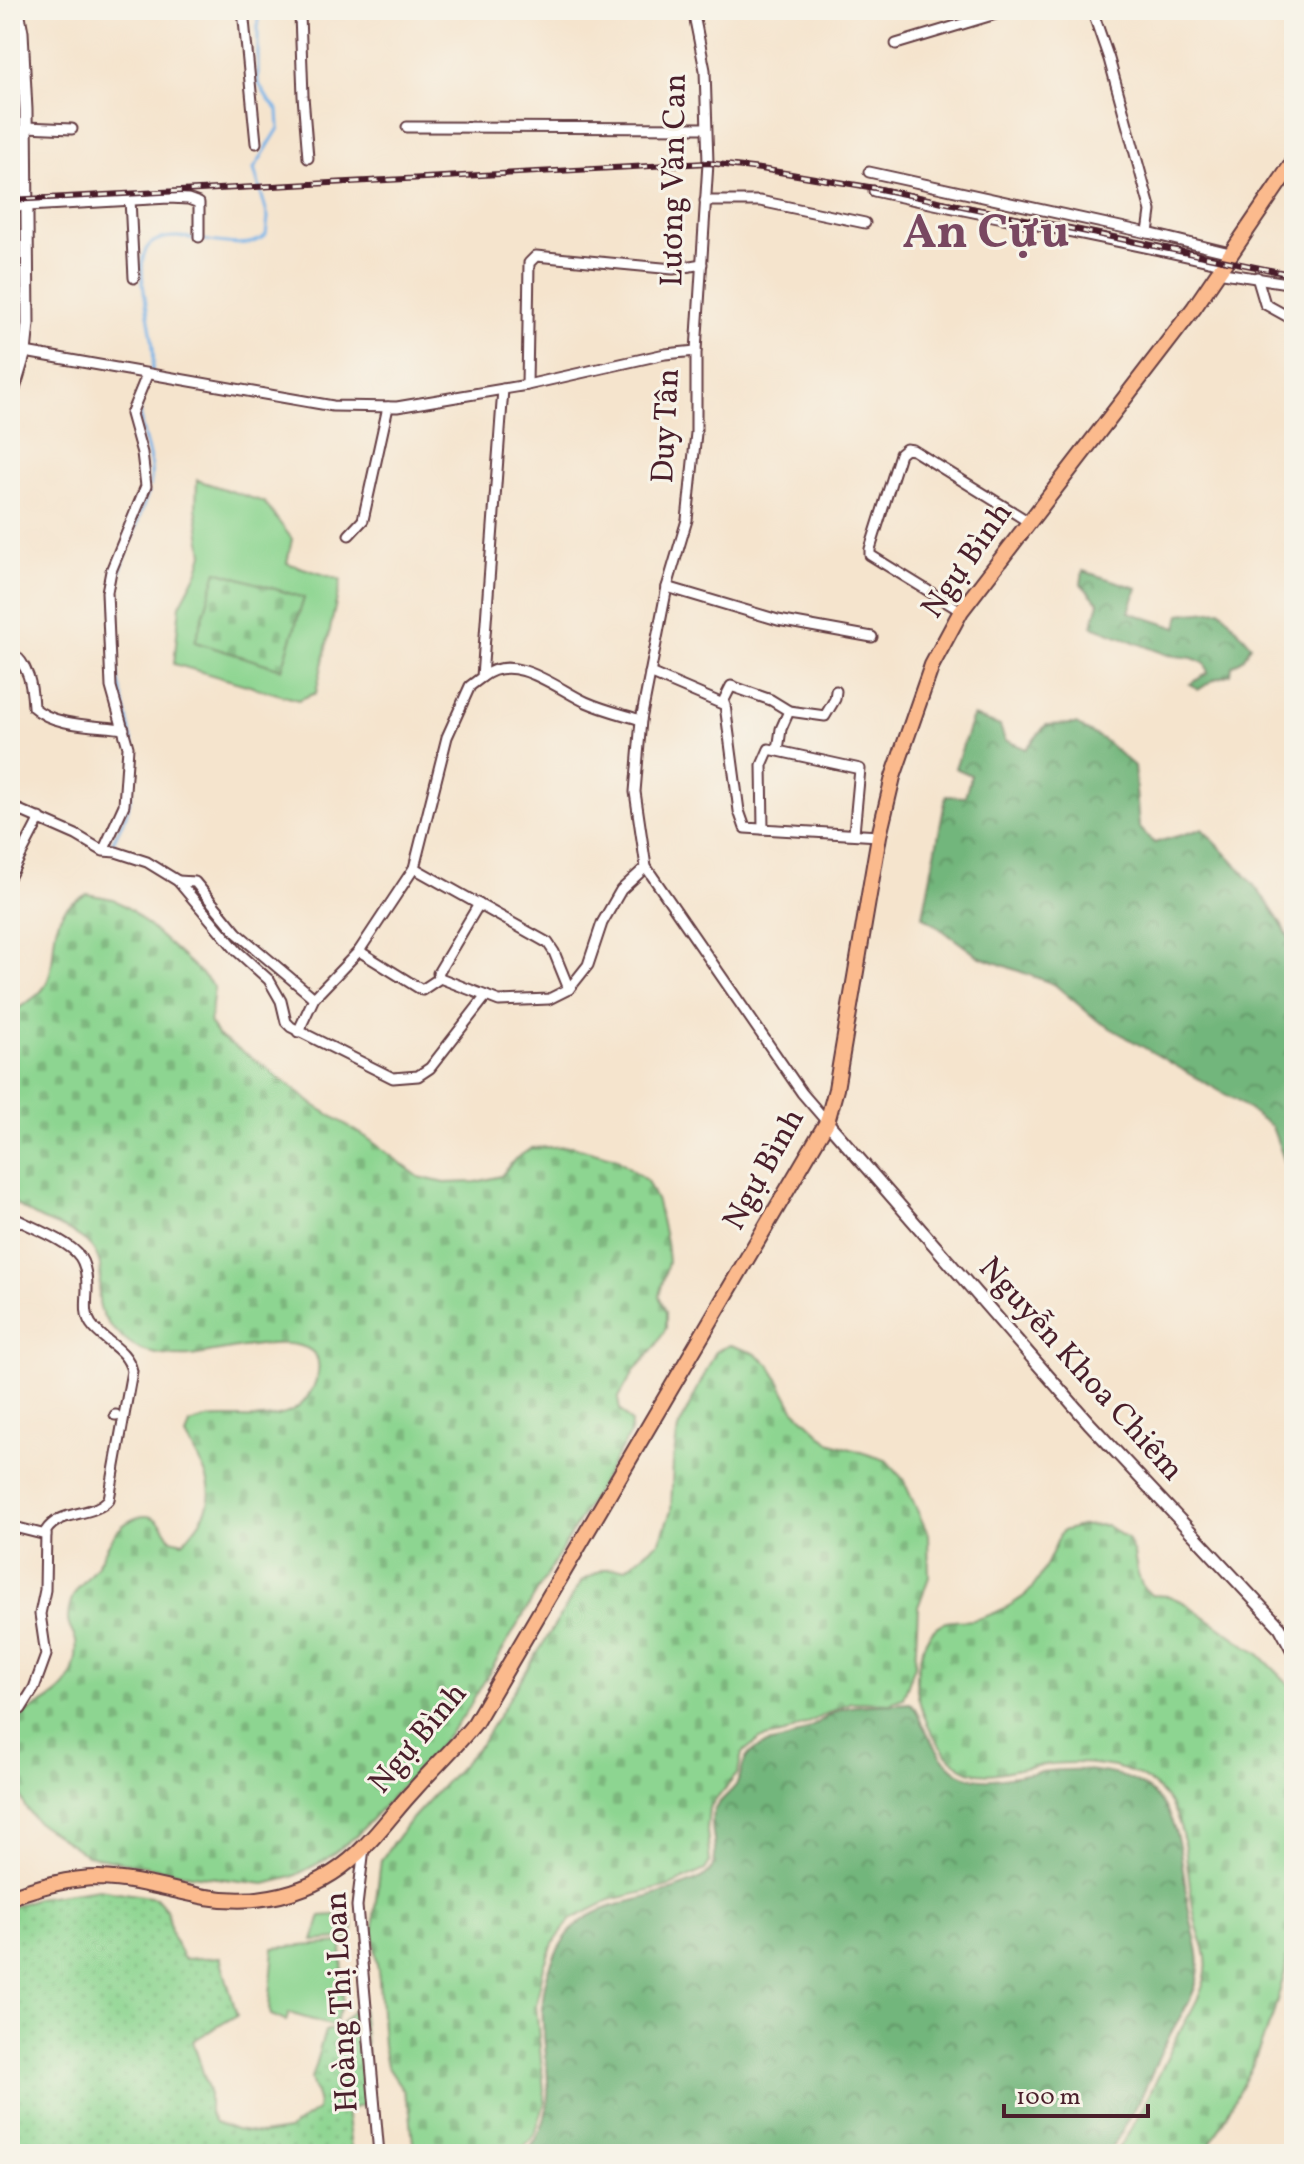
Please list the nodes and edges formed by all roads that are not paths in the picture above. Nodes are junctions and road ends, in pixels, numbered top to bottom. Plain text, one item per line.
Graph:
1 (18, 10) edge
2 (243, 10) edge
3 (328, 10) edge
4 (693, 10) edge
5 (1009, 10) edge
6 (1092, 10) edge
7 (896, 44) dead end
8 (26, 127) junction
9 (407, 127) dead end
10 (706, 128) junction
11 (72, 129) dead end
12 (256, 143) dead end
13 (308, 158) dead end
14 (1294, 161) edge
15 (869, 172) dead end
16 (26, 189) junction
17 (10, 190) edge
18 (874, 191) dead end
19 (130, 199) junction
20 (705, 201) junction
21 (10, 207) edge
22 (26, 207) junction
23 (865, 223) dead end
24 (1148, 233) junction
25 (199, 237) dead end
26 (1223, 263) junction
27 (702, 264) junction
28 (1257, 277) junction
29 (134, 278) dead end
30 (1294, 284) edge
31 (1294, 320) edge
32 (696, 351) junction
33 (25, 352) junction
34 (150, 375) junction
35 (527, 385) junction
36 (503, 389) junction
37 (10, 402) edge
38 (388, 407) junction
39 (1029, 522) junction
40 (349, 535) dead end
41 (667, 587) junction
42 (961, 611) junction
43 (872, 637) dead end
44 (11, 653) edge
45 (650, 673) junction
46 (482, 677) junction
47 (836, 691) dead end
48 (723, 702) junction
49 (789, 711) junction
50 (641, 720) junction
51 (124, 729) junction
52 (778, 750) junction
53 (10, 806) edge
54 (40, 818) junction
55 (763, 829) junction
56 (854, 833) junction
57 (879, 836) junction
58 (105, 850) junction
59 (646, 867) junction
60 (414, 868) junction
61 (10, 876) edge
62 (178, 881) junction
63 (479, 904) junction
64 (359, 951) junction
65 (440, 978) junction
66 (569, 989) junction
67 (486, 996) junction
68 (314, 998) junction
69 (298, 1032) junction
70 (827, 1122) junction
71 (10, 1216) edge
72 (10, 1526) edge
73 (43, 1535) junction
74 (1294, 1653) edge
75 (21, 1709) dead end
76 (364, 1848) junction
77 (10, 1897) edge
78 (379, 2154) edge

1 - 8 street
2 - 12 street
3 - 13 street
4 - 10 street, Lương Văn Can
5 - 7 street
6 - 24 street
8 - 11 street
8 - 16 street
9 - 10 street
10 - 20 street, Lương Văn Can
14 - 26 highway, Ngự Bình
15 - 24 street
16 - 17 street
16 - 22 street
18 - 26 street
19 - 22 street
19 - 25 street
19 - 29 street
20 - 23 street
20 - 27 street, Lương Văn Can
21 - 22 street
22 - 33 street
24 - 26 street
26 - 28 street
26 - 39 highway, Ngự Bình
27 - 32 street, Lương Văn Can
27 - 35 street
28 - 30 street
28 - 31 street
32 - 35 street, Duy Tân
32 - 41 street, Duy Tân
33 - 34 street, Duy Tân
33 - 37 street
34 - 38 street, Duy Tân
34 - 51 street
35 - 36 street, Duy Tân
36 - 38 street, Duy Tân
36 - 46 street
38 - 40 street
39 - 42 highway, Ngự Bình
39 - 42 street
41 - 43 street
41 - 45 street, Duy Tân
42 - 57 highway, Ngự Bình
44 - 51 street
45 - 48 street
45 - 50 street, Duy Tân
46 - 50 street
46 - 60 street
47 - 49 street
48 - 49 street
48 - 55 street
49 - 52 street
50 - 59 street, Duy Tân
51 - 58 street
52 - 55 street
52 - 56 street
53 - 54 street
54 - 58 street
54 - 61 street
55 - 56 street
56 - 57 street
57 - 70 highway, Ngự Bình
58 - 62 street
59 - 66 street
59 - 70 street, Duy Tân
60 - 63 street
60 - 64 street
62 - 68 street
62 - 69 street
63 - 65 street
63 - 66 street
64 - 65 street
64 - 68 street
65 - 67 street
66 - 67 street
67 - 69 street
68 - 69 street
70 - 74 street, Nguyễn Khoa Chiêm
70 - 76 highway, Ngự Bình
71 - 73 street
72 - 73 street
73 - 75 street
76 - 77 highway, Ngự Bình
76 - 78 street, Hoàng Thị Loan

